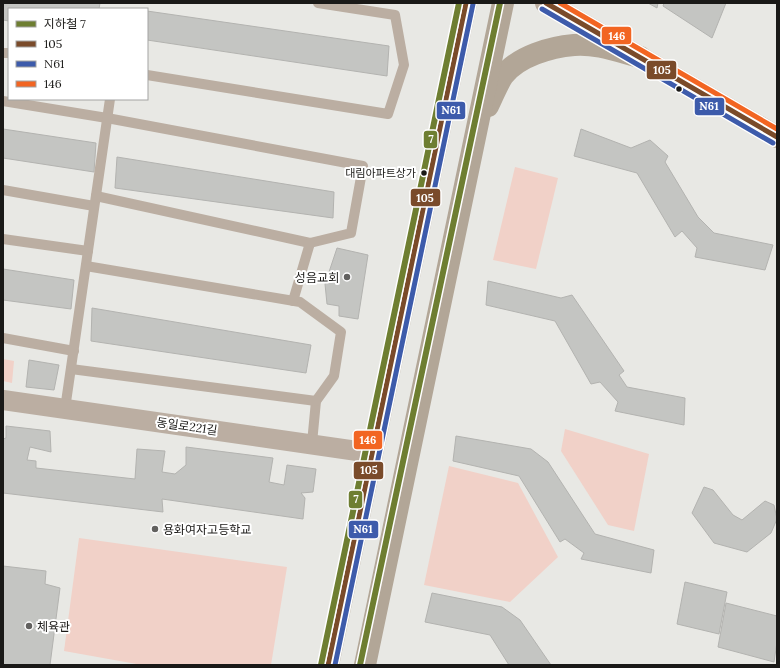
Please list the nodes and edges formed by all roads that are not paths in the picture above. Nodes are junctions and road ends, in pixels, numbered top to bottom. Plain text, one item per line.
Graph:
1 (318, 3) edge
2 (466, 3) edge
3 (503, 3) edge
4 (546, 3) edge
5 (640, 57) junction
6 (148, 75) edge
7 (110, 100) edge
8 (3, 101) edge
9 (107, 118) junction
10 (475, 130) junction
11 (777, 137) edge
12 (3, 190) edge
13 (95, 201) junction
14 (3, 239) edge
15 (310, 243) junction
16 (88, 251) junction
17 (86, 266) junction
18 (293, 301) junction
19 (3, 338) edge
20 (74, 351) junction
21 (71, 369) junction
22 (3, 400) edge
23 (316, 401) junction
24 (66, 409) junction
25 (312, 443) junction
26 (372, 452) junction
27 (328, 665) edge
28 (365, 665) edge

1 - 6 lane
2 - 26 main road
3 - 10 main road
4 - 5 main road
5 - 10 main road
5 - 11 main road
7 - 9 lane
8 - 9 lane
9 - 13 lane
9 - 15 lane
10 - 28 main road
12 - 13 lane
13 - 15 lane
13 - 16 lane
14 - 16 lane
15 - 18 lane
16 - 17 lane
17 - 18 lane
17 - 20 lane
18 - 23 lane
19 - 20 lane
20 - 21 lane
21 - 23 lane
21 - 24 lane
22 - 24 street, 동일로221길
23 - 25 lane
24 - 25 street, 동일로221길
25 - 26 street, 동일로221길
26 - 27 main road

